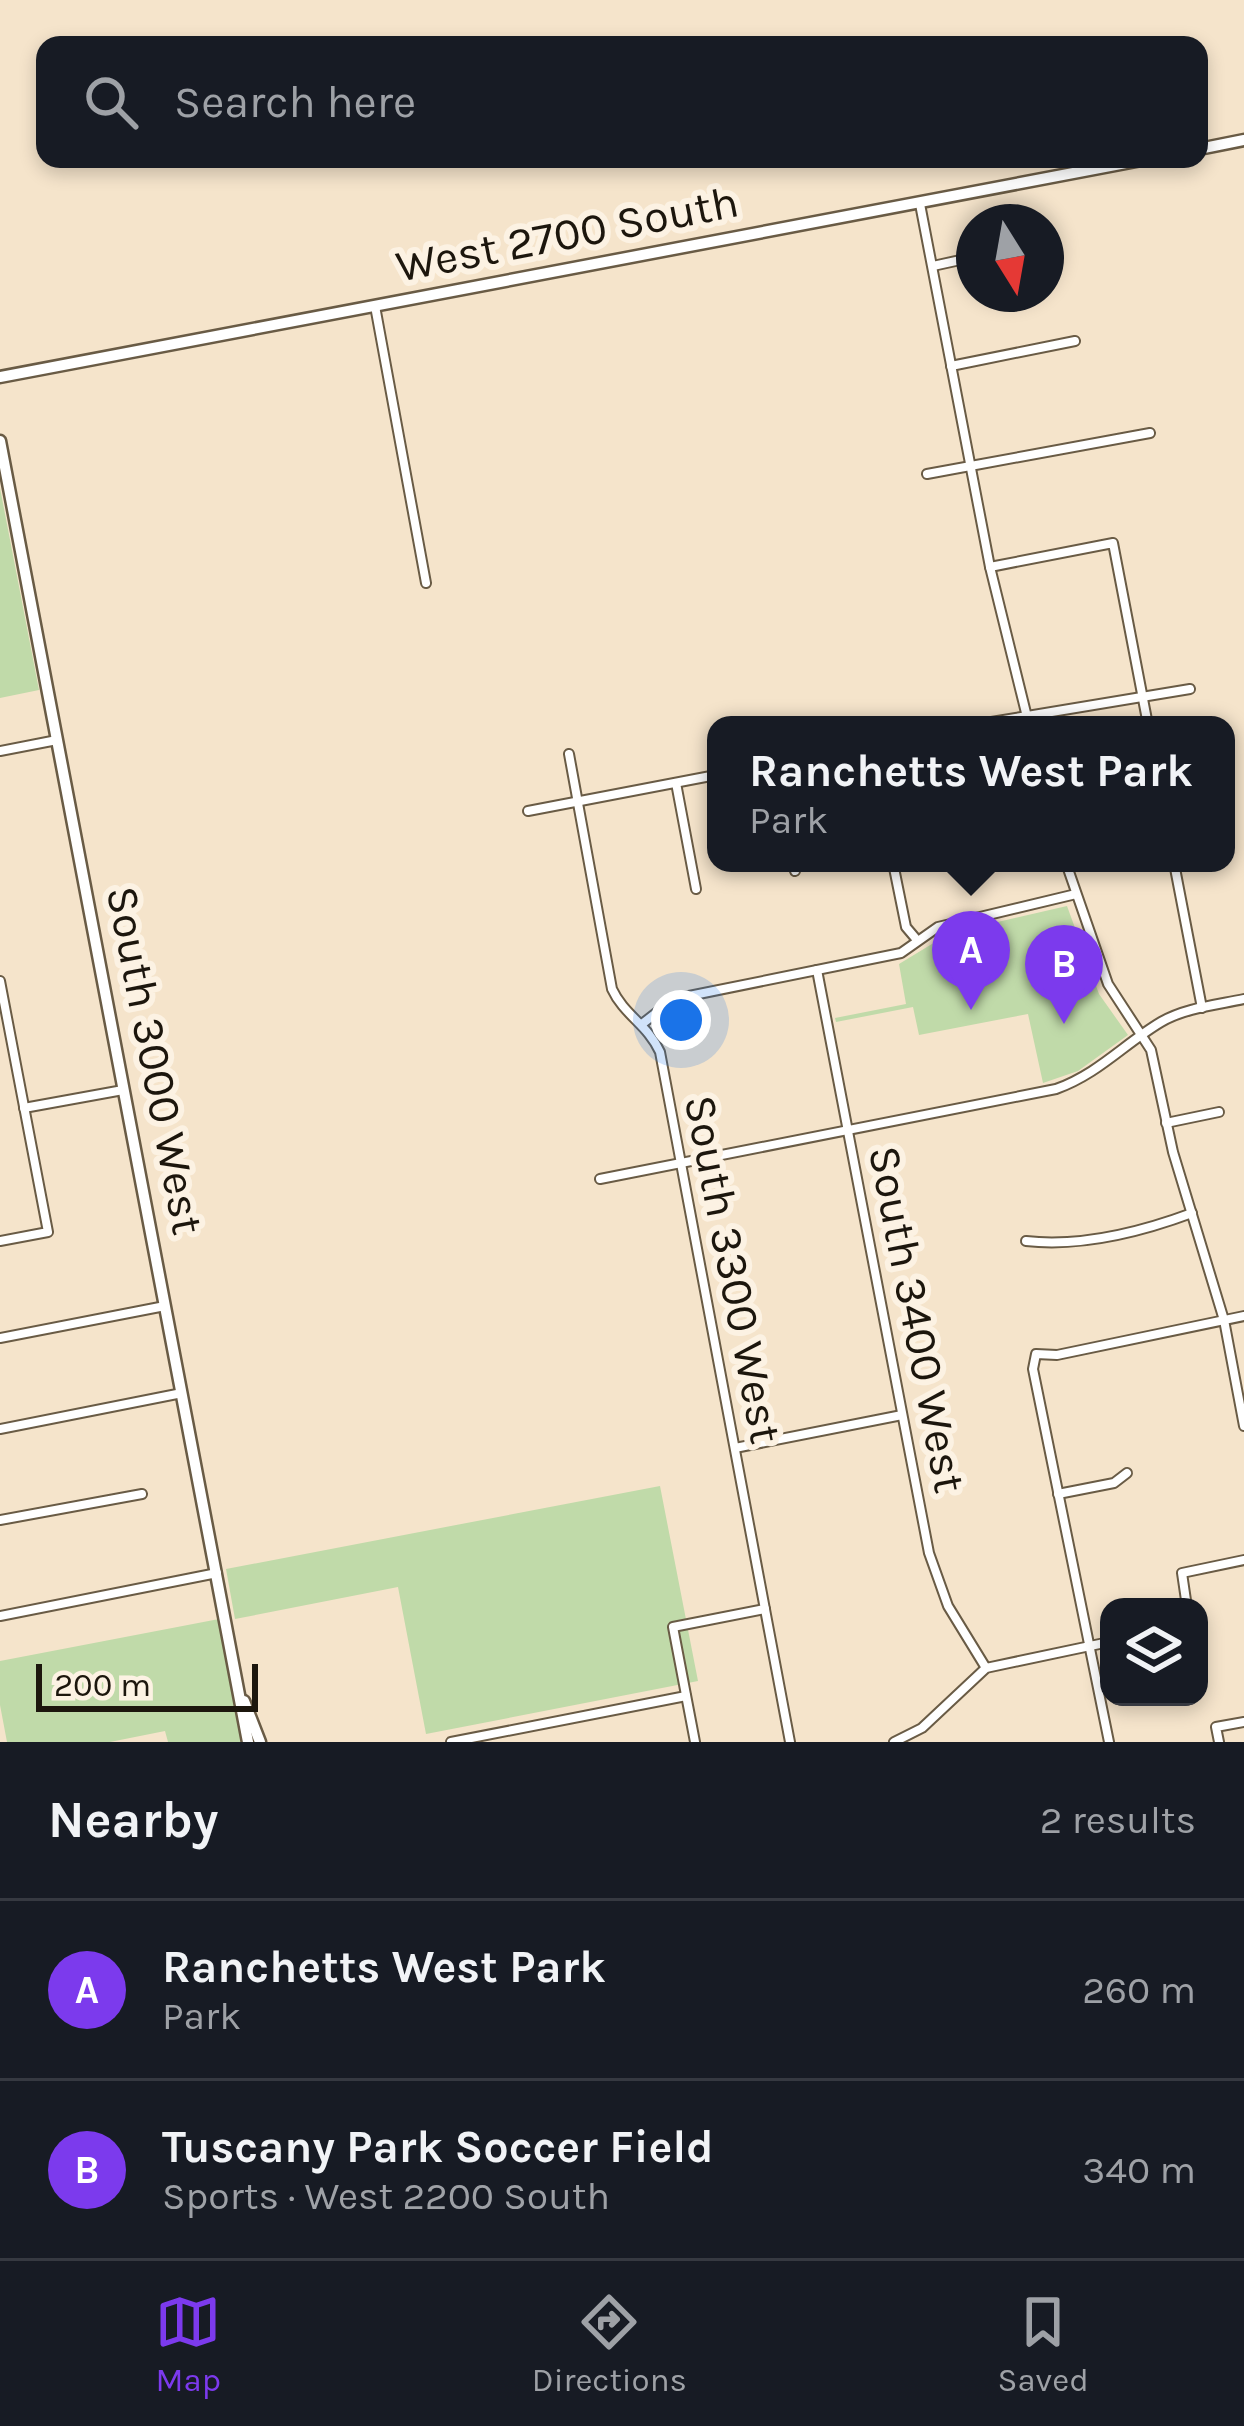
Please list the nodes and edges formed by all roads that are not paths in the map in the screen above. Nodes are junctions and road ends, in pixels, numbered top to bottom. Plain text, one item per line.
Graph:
1 (1244, 140) edge
2 (1208, 146) edge
3 (1102, 168) edge
4 (920, 204) junction
5 (956, 261) edge
6 (933, 266) junction
7 (375, 306) junction
8 (1075, 341) dead end
9 (951, 366) junction
10 (0, 377) edge
11 (1150, 433) dead end
12 (0, 441) edge
13 (970, 466) junction
14 (927, 474) dead end
15 (990, 567) junction
16 (426, 583) dead end
17 (1190, 689) dead end
18 (1142, 698) junction
19 (1027, 716) edge
20 (1049, 716) edge
21 (1146, 716) edge
22 (58, 740) junction
23 (0, 751) edge
24 (569, 754) dead end
25 (707, 777) edge
26 (676, 782) junction
27 (578, 802) junction
28 (528, 811) dead end
29 (895, 872) edge
30 (1069, 872) edge
31 (1176, 872) edge
32 (696, 890) dead end
33 (1076, 894) junction
34 (917, 940) junction
35 (817, 970) junction
36 (0, 982) edge
37 (1244, 999) edge
38 (1202, 1008) junction
39 (642, 1024) junction
40 (1143, 1036) junction
41 (125, 1089) junction
42 (24, 1108) junction
43 (1220, 1112) dead end
44 (1166, 1123) junction
45 (848, 1130) junction
46 (681, 1163) junction
47 (600, 1179) dead end
48 (1192, 1213) junction
49 (0, 1241) edge
50 (1025, 1241) dead end
51 (166, 1306) junction
52 (1244, 1316) edge
53 (1224, 1320) junction
54 (0, 1338) edge
55 (183, 1393) junction
56 (902, 1415) junction
57 (1244, 1426) edge
58 (0, 1429) edge
59 (735, 1448) junction
60 (1127, 1473) dead end
61 (142, 1494) dead end
62 (1058, 1494) junction
63 (0, 1520) edge
64 (1244, 1560) edge
65 (218, 1573) junction
66 (1186, 1598) edge
67 (765, 1609) junction
68 (0, 1616) edge
69 (1100, 1644) edge
70 (1089, 1647) junction
71 (986, 1668) junction
72 (241, 1692) junction
73 (686, 1696) junction
74 (1244, 1722) edge
75 (906, 1740) edge
76 (248, 1742) edge
77 (260, 1742) edge
78 (451, 1742) edge
79 (695, 1742) edge
80 (790, 1742) edge
81 (894, 1742) edge
82 (1109, 1742) edge
83 (1219, 1742) edge

1 - 2 street
3 - 4 street, West 2700 South
4 - 6 street
4 - 7 street, West 2700 South
5 - 6 street
6 - 9 street
7 - 10 street, West 2700 South
7 - 16 street
8 - 9 street
9 - 13 street
11 - 13 street
12 - 22 street, South 3000 West
13 - 14 street
13 - 15 street
15 - 18 street
15 - 19 street
17 - 18 street
18 - 20 street
18 - 21 street
22 - 23 street
22 - 41 street, South 3000 West
24 - 27 street, South 3300 West
25 - 26 street
26 - 27 street
26 - 32 street
27 - 28 street
27 - 39 street, South 3300 West
29 - 34 street
30 - 33 street
31 - 38 street
33 - 34 street
33 - 40 street
34 - 35 street
35 - 39 street
35 - 45 street, South 3400 West
36 - 42 street
37 - 38 street
38 - 40 street
39 - 46 street, South 3300 West
40 - 44 street
40 - 45 street
41 - 42 street
41 - 51 street, South 3000 West
42 - 49 street
43 - 44 street
44 - 48 street
45 - 46 street
45 - 56 street, South 3400 West
46 - 47 street
46 - 59 street, South 3300 West
48 - 50 street
48 - 53 street
51 - 54 street
51 - 55 street, South 3000 West
52 - 53 street
53 - 57 street
53 - 62 street
55 - 58 street
55 - 65 street, South 3000 West
56 - 59 street
56 - 71 street, South 3400 West
59 - 67 street, South 3300 West
60 - 62 street
61 - 63 street
62 - 70 street
64 - 66 street
65 - 68 street
65 - 72 street, South 3000 West
67 - 73 street
67 - 80 street, South 3300 West
69 - 70 street
70 - 71 street
70 - 82 street
71 - 75 street
72 - 76 street, South 3000 West
72 - 77 street, South 3000 West
73 - 78 street
73 - 79 street
74 - 83 street
75 - 81 street

